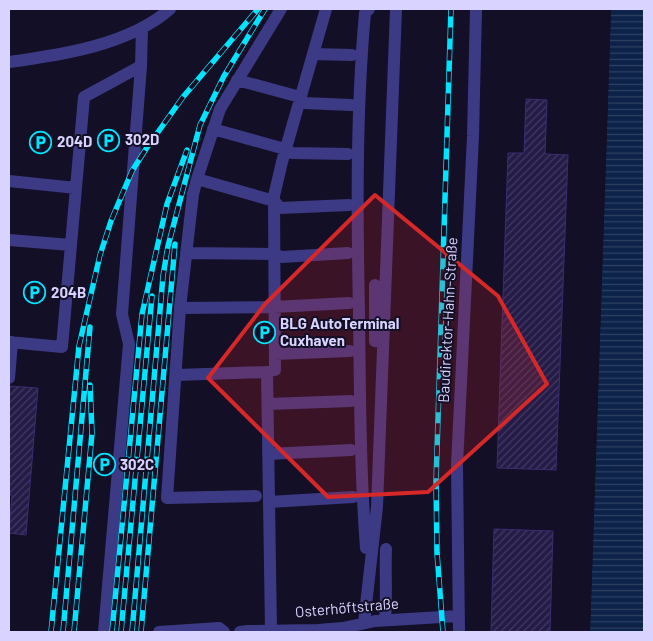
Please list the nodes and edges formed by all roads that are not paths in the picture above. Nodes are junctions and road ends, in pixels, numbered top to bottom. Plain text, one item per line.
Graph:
1 (281, 9) edge
2 (326, 9) edge
3 (396, 9) edge
4 (476, 9) edge
5 (366, 10) edge
6 (165, 11) edge
7 (142, 28) junction
8 (313, 54) junction
9 (352, 55) dead end
10 (9, 62) edge
11 (141, 66) junction
12 (237, 80) junction
13 (300, 97) junction
14 (351, 105) dead end
15 (213, 129) junction
16 (285, 149) junction
17 (348, 154) dead end
18 (197, 178) junction
19 (9, 182) edge
20 (76, 188) junction
21 (274, 202) junction
22 (348, 205) dead end
23 (9, 240) edge
24 (71, 245) junction
25 (348, 253) dead end
26 (186, 254) junction
27 (274, 254) junction
28 (375, 285) dead end
29 (349, 302) dead end
30 (274, 306) junction
31 (180, 308) junction
32 (10, 342) edge
33 (383, 342) junction
34 (350, 351) dead end
35 (275, 354) junction
36 (268, 372) junction
37 (177, 375) junction
38 (9, 378) edge
39 (351, 401) dead end
40 (268, 404) junction
41 (351, 450) dead end
42 (268, 454) junction
43 (256, 496) dead end
44 (353, 497) dead end
45 (269, 502) junction
46 (390, 549) dead end
47 (368, 575) junction
48 (458, 616) junction
49 (385, 620) junction
50 (364, 623) junction
51 (271, 630) junction
52 (104, 632) edge
53 (159, 632) edge
54 (224, 632) edge
55 (240, 632) edge
56 (459, 632) edge

1 - 12 street
2 - 8 street
3 - 33 street
4 - 48 street, Baudirektor-Hahn-Straße
5 - 47 street
6 - 7 street
7 - 10 street
7 - 11 street
8 - 9 street
8 - 13 street
11 - 20 street
11 - 52 street
12 - 13 street
12 - 15 street
13 - 14 street
13 - 16 street
15 - 16 street
15 - 18 street
16 - 17 street
16 - 21 street
18 - 21 street
18 - 26 street
19 - 20 street
20 - 24 street
21 - 22 street
21 - 27 street
23 - 24 street
24 - 32 street
25 - 27 street
26 - 27 street
26 - 31 street
27 - 30 street
28 - 33 street
29 - 30 street
30 - 31 street
30 - 35 street
31 - 37 street
32 - 38 street
33 - 47 street
34 - 35 street
35 - 36 street
36 - 37 street
36 - 40 street
37 - 43 street
39 - 40 street
40 - 42 street
41 - 42 street
42 - 45 street
44 - 45 street
45 - 51 street
46 - 49 street
47 - 50 street
48 - 49 street, Osterhöftstraße
48 - 56 street, Baudirektor-Hahn-Straße
49 - 50 street, Osterhöftstraße
50 - 51 street, Osterhöftstraße
51 - 55 street, Osterhöftstraße
53 - 54 street

